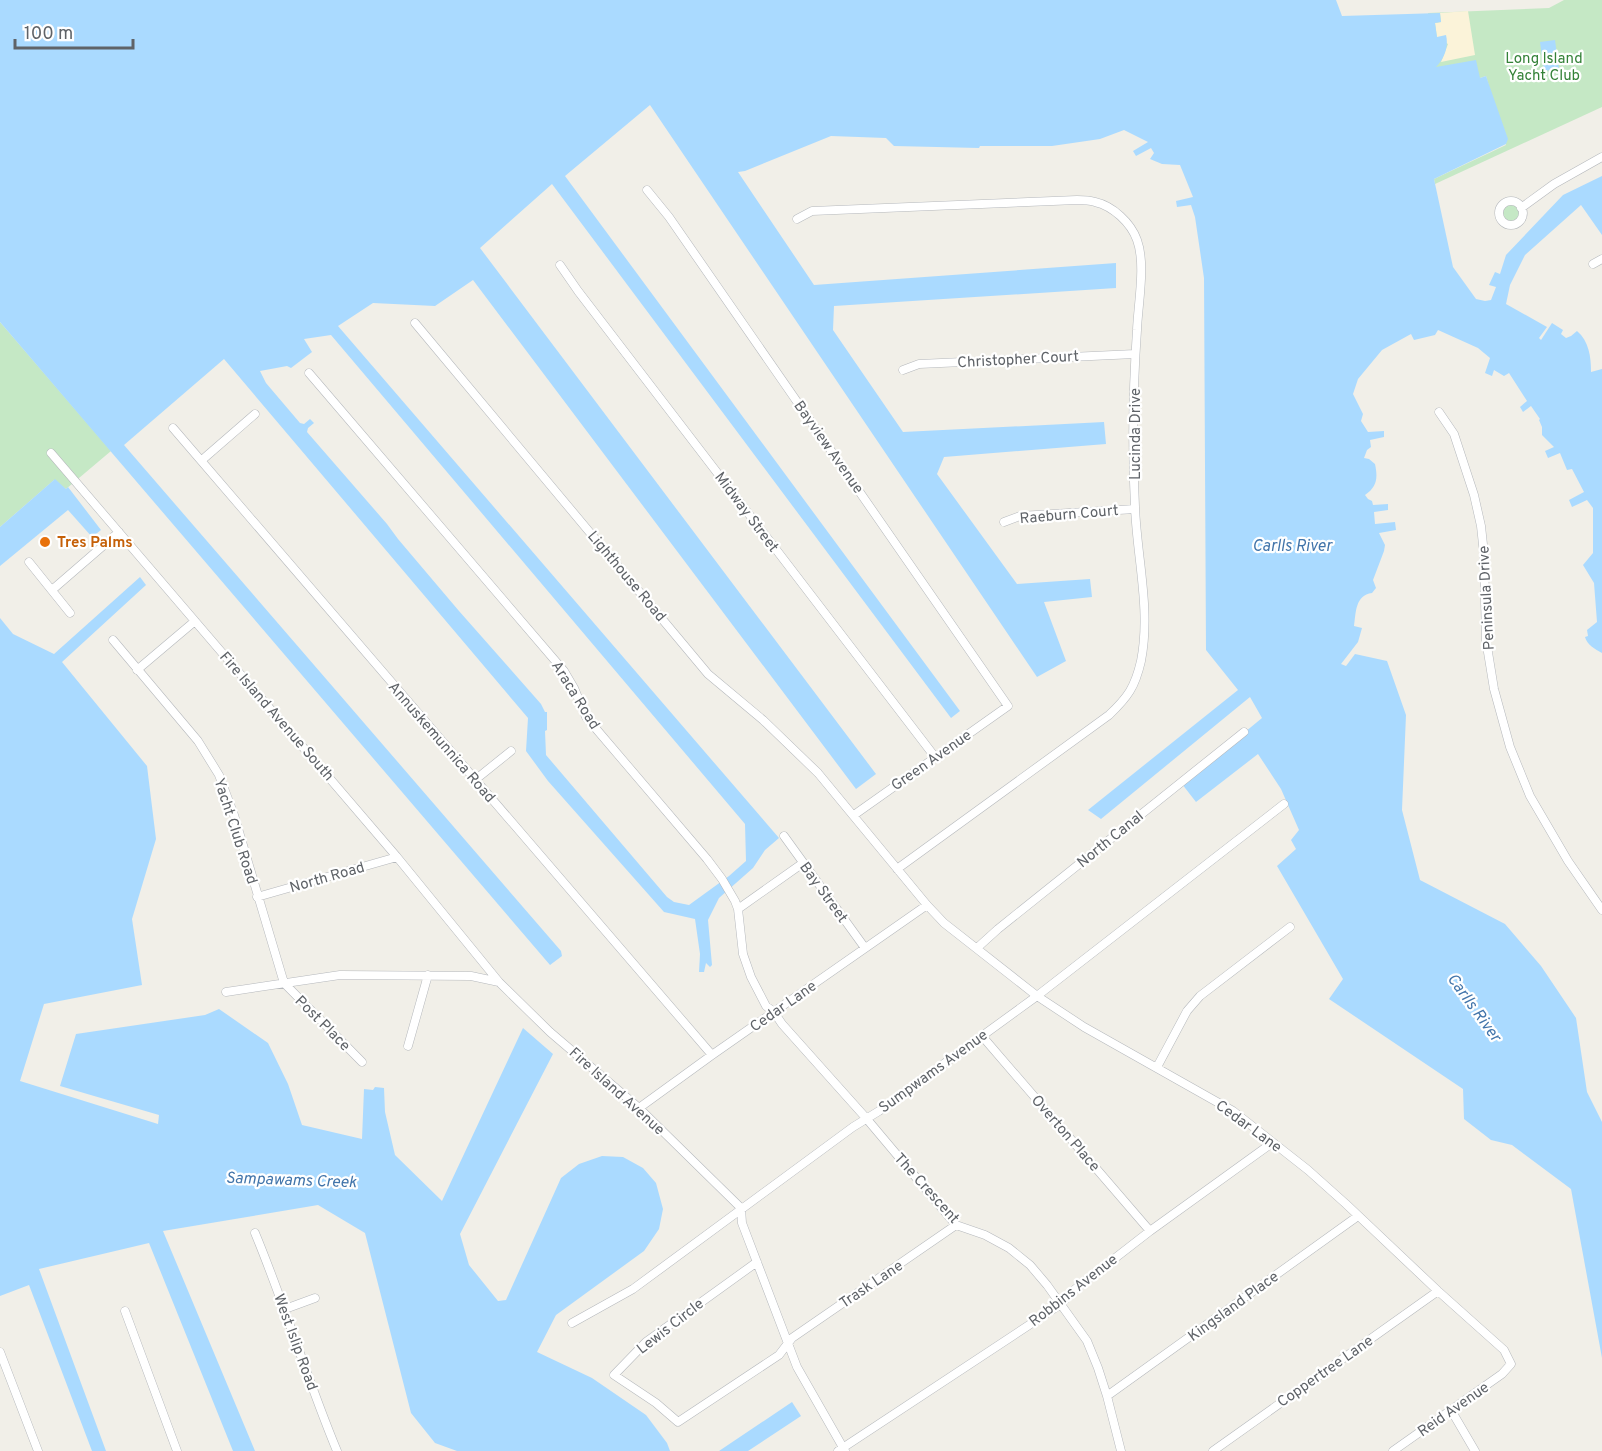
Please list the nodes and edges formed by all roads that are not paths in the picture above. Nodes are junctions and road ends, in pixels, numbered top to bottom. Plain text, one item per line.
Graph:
1 (1602, 157) edge
2 (647, 190) dead end
3 (1521, 208) dead end
4 (797, 219) dead end
5 (1602, 259) edge
6 (1593, 264) dead end
7 (560, 265) dead end
8 (415, 323) dead end
9 (1135, 354) junction
10 (903, 370) dead end
11 (309, 373) dead end
12 (1438, 412) dead end
13 (255, 414) dead end
14 (173, 428) dead end
15 (51, 453) dead end
16 (202, 460) junction
17 (1135, 509) junction
18 (1004, 522) dead end
19 (119, 532) junction
20 (29, 562) dead end
21 (52, 590) junction
22 (70, 613) dead end
23 (195, 621) junction
24 (113, 640) dead end
25 (137, 670) junction
26 (1008, 706) joint
27 (1244, 732) dead end
28 (510, 751) dead end
29 (935, 757) junction
30 (475, 780) junction
31 (1284, 804) dead end
32 (854, 815) junction
33 (784, 836) dead end
34 (397, 857) junction
35 (803, 862) junction
36 (897, 869) junction
37 (257, 897) junction
38 (927, 905) junction
39 (738, 909) junction
40 (1602, 910) edge
41 (1290, 927) dead end
42 (865, 948) junction
43 (977, 948) junction
44 (428, 975) junction
45 (499, 982) junction
46 (284, 983) junction
47 (226, 992) dead end
48 (1037, 996) junction
49 (774, 1012) junction
50 (982, 1036) junction
51 (408, 1046) dead end
52 (712, 1055) junction
53 (362, 1062) dead end
54 (1157, 1067) junction
55 (639, 1108) junction
56 (866, 1118) junction
57 (1272, 1143) junction
58 (741, 1208) junction
59 (1358, 1216) junction
60 (956, 1225) junction
61 (1150, 1231) junction
62 (255, 1233) dead end
63 (756, 1262) junction
64 (1438, 1291) junction
65 (315, 1298) dead end
66 (1061, 1304) junction
67 (285, 1309) junction
68 (125, 1311) dead end
69 (572, 1323) dead end
70 (787, 1345) junction
71 (0, 1352) edge
72 (1511, 1364) joint
73 (1107, 1396) junction
74 (1451, 1410) junction
75 (842, 1450) edge
76 (38, 1451) edge
77 (177, 1451) edge
78 (337, 1451) edge
79 (1121, 1451) edge
80 (1213, 1451) edge
81 (1393, 1451) edge
82 (1475, 1451) edge

1 - 3 street
2 - 26 street, Bayview Avenue
4 - 9 street, Lucinda Drive
5 - 6 street
7 - 29 street, Midway Street
8 - 32 street, Lighthouse Road
9 - 10 street, Christopher Court
9 - 17 street, Lucinda Drive
11 - 39 street, Araca Road
12 - 40 street, Peninsula Drive
13 - 16 street
14 - 16 street, Annuskemunnica Road
15 - 19 street, Fire Island Avenue South
16 - 30 street, Annuskemunnica Road
17 - 18 street, Raeburn Court
17 - 36 street, Lucinda Drive
19 - 21 street
19 - 23 street, Fire Island Avenue South
20 - 21 street
21 - 22 street
23 - 25 street
23 - 34 street, Fire Island Avenue South
24 - 25 street, Yacht Club Road
25 - 37 street, Yacht Club Road
26 - 29 street, Green Avenue
27 - 43 street, North Canal
28 - 30 street
29 - 32 street, Green Avenue
30 - 52 street, Annuskemunnica Road
31 - 48 street, Sumpwams Avenue
32 - 36 street, Cedar Lane
33 - 35 street, Bay Street
34 - 37 street, North Road
34 - 45 street, Fire Island Avenue South
35 - 39 street
35 - 42 street, Bay Street
36 - 38 street, Cedar Lane
37 - 46 street, Yacht Club Road
38 - 42 street, Cedar Lane
38 - 43 street, Cedar Lane
39 - 49 street, Araca Road
41 - 54 street
42 - 49 street, Cedar Lane
43 - 48 street, Cedar Lane
44 - 45 street
44 - 46 street
44 - 51 street
45 - 55 street, Fire Island Avenue
46 - 47 street
46 - 53 street, Post Place
48 - 50 street, Sumpwams Avenue
48 - 54 street, Cedar Lane
49 - 52 street, Cedar Lane
49 - 56 street, The Crescent
50 - 56 street, Sumpwams Avenue
50 - 61 street, Overton Place
52 - 55 street, Cedar Lane
54 - 57 street, Cedar Lane
55 - 58 street, Fire Island Avenue
56 - 58 street, Sumpwams Avenue
56 - 60 street, The Crescent
57 - 59 street, Cedar Lane
57 - 61 street, Robbins Avenue
58 - 63 street
58 - 69 street, Sumpwams Avenue
59 - 64 street, Cedar Lane
59 - 73 street, Kingsland Place
60 - 66 street, The Crescent
60 - 70 street, Trask Lane
61 - 66 street, Robbins Avenue
62 - 67 street, West Islip Road
63 - 70 street
63 - 70 street, Lewis Circle
64 - 72 street, Cedar Lane
64 - 80 street, Coppertree Lane
65 - 67 street
66 - 73 street, The Crescent
66 - 75 street, Robbins Avenue
67 - 78 street, West Islip Road
68 - 77 street
70 - 75 street
71 - 76 street
72 - 74 street, Reid Avenue
73 - 79 street, The Crescent
74 - 81 street, Reid Avenue
74 - 82 street

